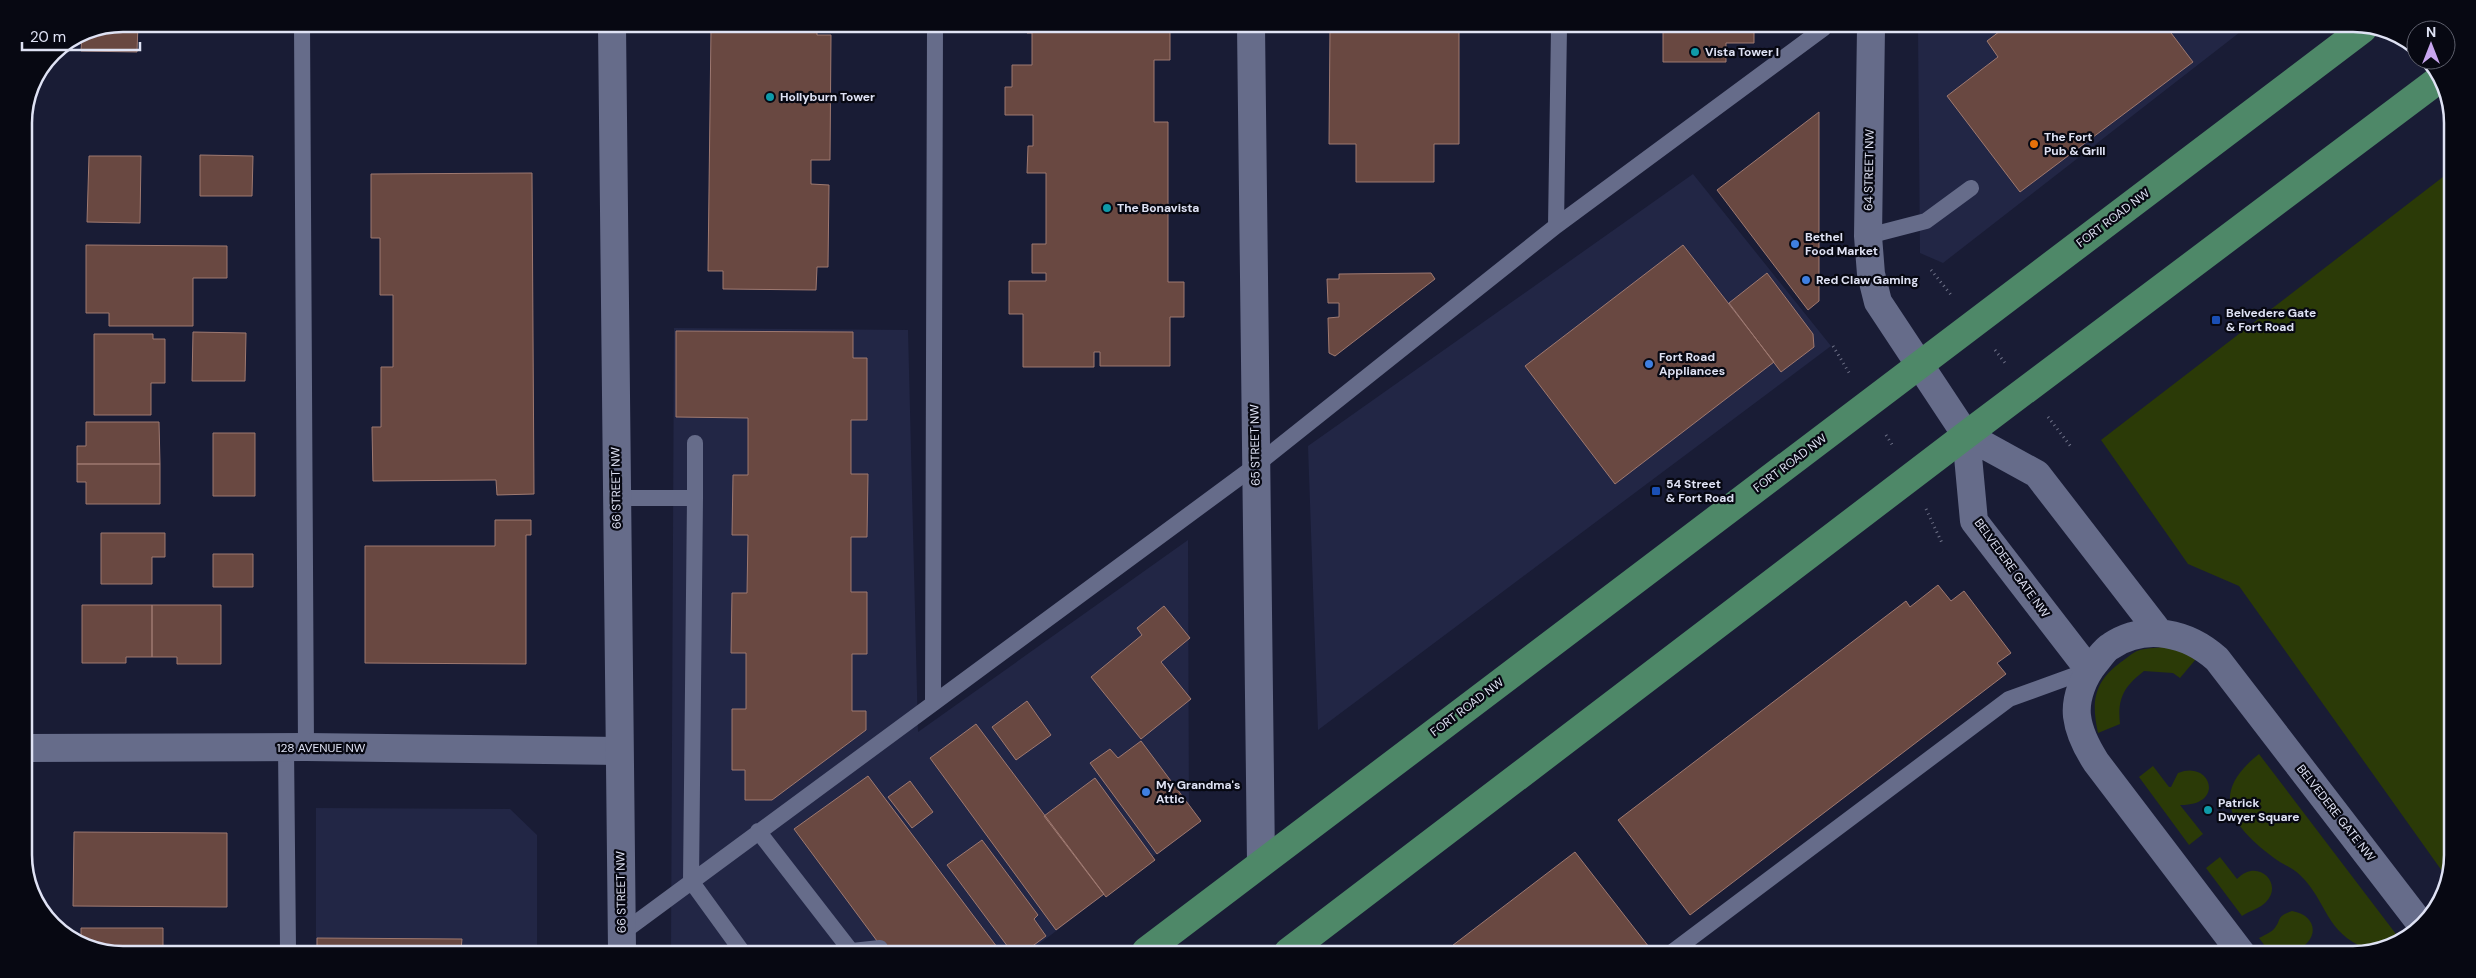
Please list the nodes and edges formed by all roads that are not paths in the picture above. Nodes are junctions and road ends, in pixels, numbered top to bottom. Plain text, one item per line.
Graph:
1 (302, 32) edge
2 (612, 32) edge
3 (935, 32) edge
4 (1252, 32) edge
5 (1559, 32) edge
6 (1819, 32) edge
7 (1872, 32) edge
8 (2358, 33) edge
9 (2434, 83) edge
10 (1971, 188) dead end
11 (1556, 226) junction
12 (1868, 236) junction
13 (1918, 364) junction
14 (1966, 435) junction
15 (695, 442) dead end
16 (1256, 466) junction
17 (616, 498) junction
18 (695, 498) junction
19 (2159, 632) junction
20 (2088, 670) junction
21 (933, 702) junction
22 (296, 747) junction
23 (33, 748) edge
24 (619, 750) junction
25 (758, 831) junction
26 (1261, 864) junction
27 (691, 881) junction
28 (2417, 919) edge
29 (622, 942) edge
30 (288, 946) edge
31 (738, 946) edge
32 (848, 946) edge
33 (1153, 946) edge
34 (1296, 946) edge
35 (1680, 946) edge
36 (2236, 946) edge

1 - 22 lane
2 - 17 street, 66 STREET NW
3 - 21 lane
4 - 16 street, 65 STREET NW
5 - 11 lane
6 - 11 lane
7 - 12 street, 64 STREET NW
8 - 13 main road, FORT ROAD NW
9 - 14 main road
10 - 12 lane
11 - 16 lane
12 - 13 street, 64 STREET NW
13 - 14 street, 64 STREET NW
13 - 26 main road, FORT ROAD NW
14 - 19 street
14 - 20 street, BELVEDERE GATE NW
14 - 34 main road
15 - 18 lane
16 - 21 lane
16 - 26 street, 65 STREET NW
17 - 18 lane
17 - 24 street, 66 STREET NW
18 - 27 lane
19 - 20 street, BELVEDERE GATE NW
19 - 28 street, BELVEDERE GATE NW
20 - 35 lane
20 - 36 street, BELVEDERE GATE NW
21 - 25 lane
22 - 23 street, 128 AVENUE NW
22 - 24 street, 128 AVENUE NW
22 - 30 lane
24 - 29 street, 66 STREET NW
25 - 27 lane
25 - 32 lane
26 - 33 main road, FORT ROAD NW
27 - 29 lane
27 - 31 lane

